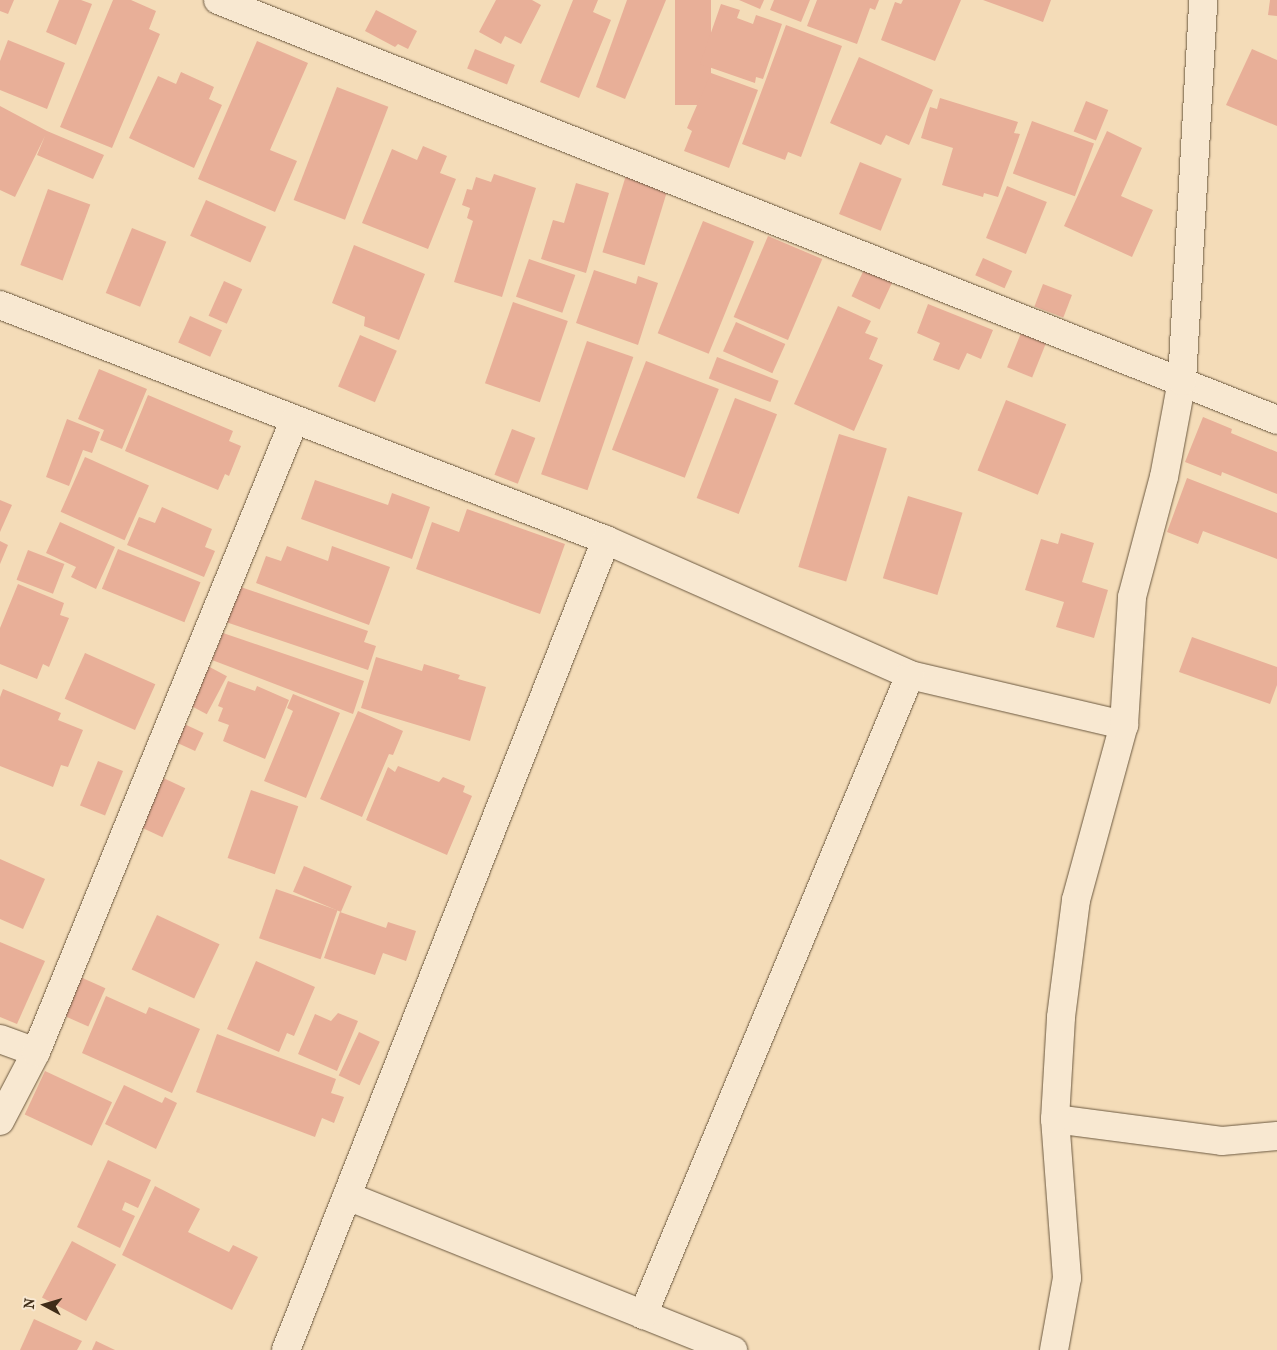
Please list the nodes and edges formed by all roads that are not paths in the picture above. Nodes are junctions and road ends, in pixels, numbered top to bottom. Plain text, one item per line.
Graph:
1 (218, 0) edge
2 (1202, 0) edge
3 (0, 305) edge
4 (1182, 381) junction
5 (1277, 420) edge
6 (294, 421) junction
7 (606, 540) junction
8 (910, 675) junction
9 (1124, 725) junction
10 (0, 1039) edge
11 (36, 1052) junction
12 (1055, 1119) junction
13 (0, 1121) edge
14 (1277, 1136) edge
15 (347, 1196) junction
16 (643, 1315) junction
17 (286, 1350) edge
18 (733, 1350) edge
19 (1054, 1350) edge

1 - 4 street
2 - 4 street
3 - 6 street
4 - 5 street
4 - 9 street
6 - 7 street
6 - 11 street
7 - 8 street
7 - 15 street
8 - 9 street
8 - 16 street
9 - 12 street
10 - 11 street
11 - 13 street
12 - 14 street
12 - 19 street
15 - 16 street
15 - 17 street
16 - 18 street

